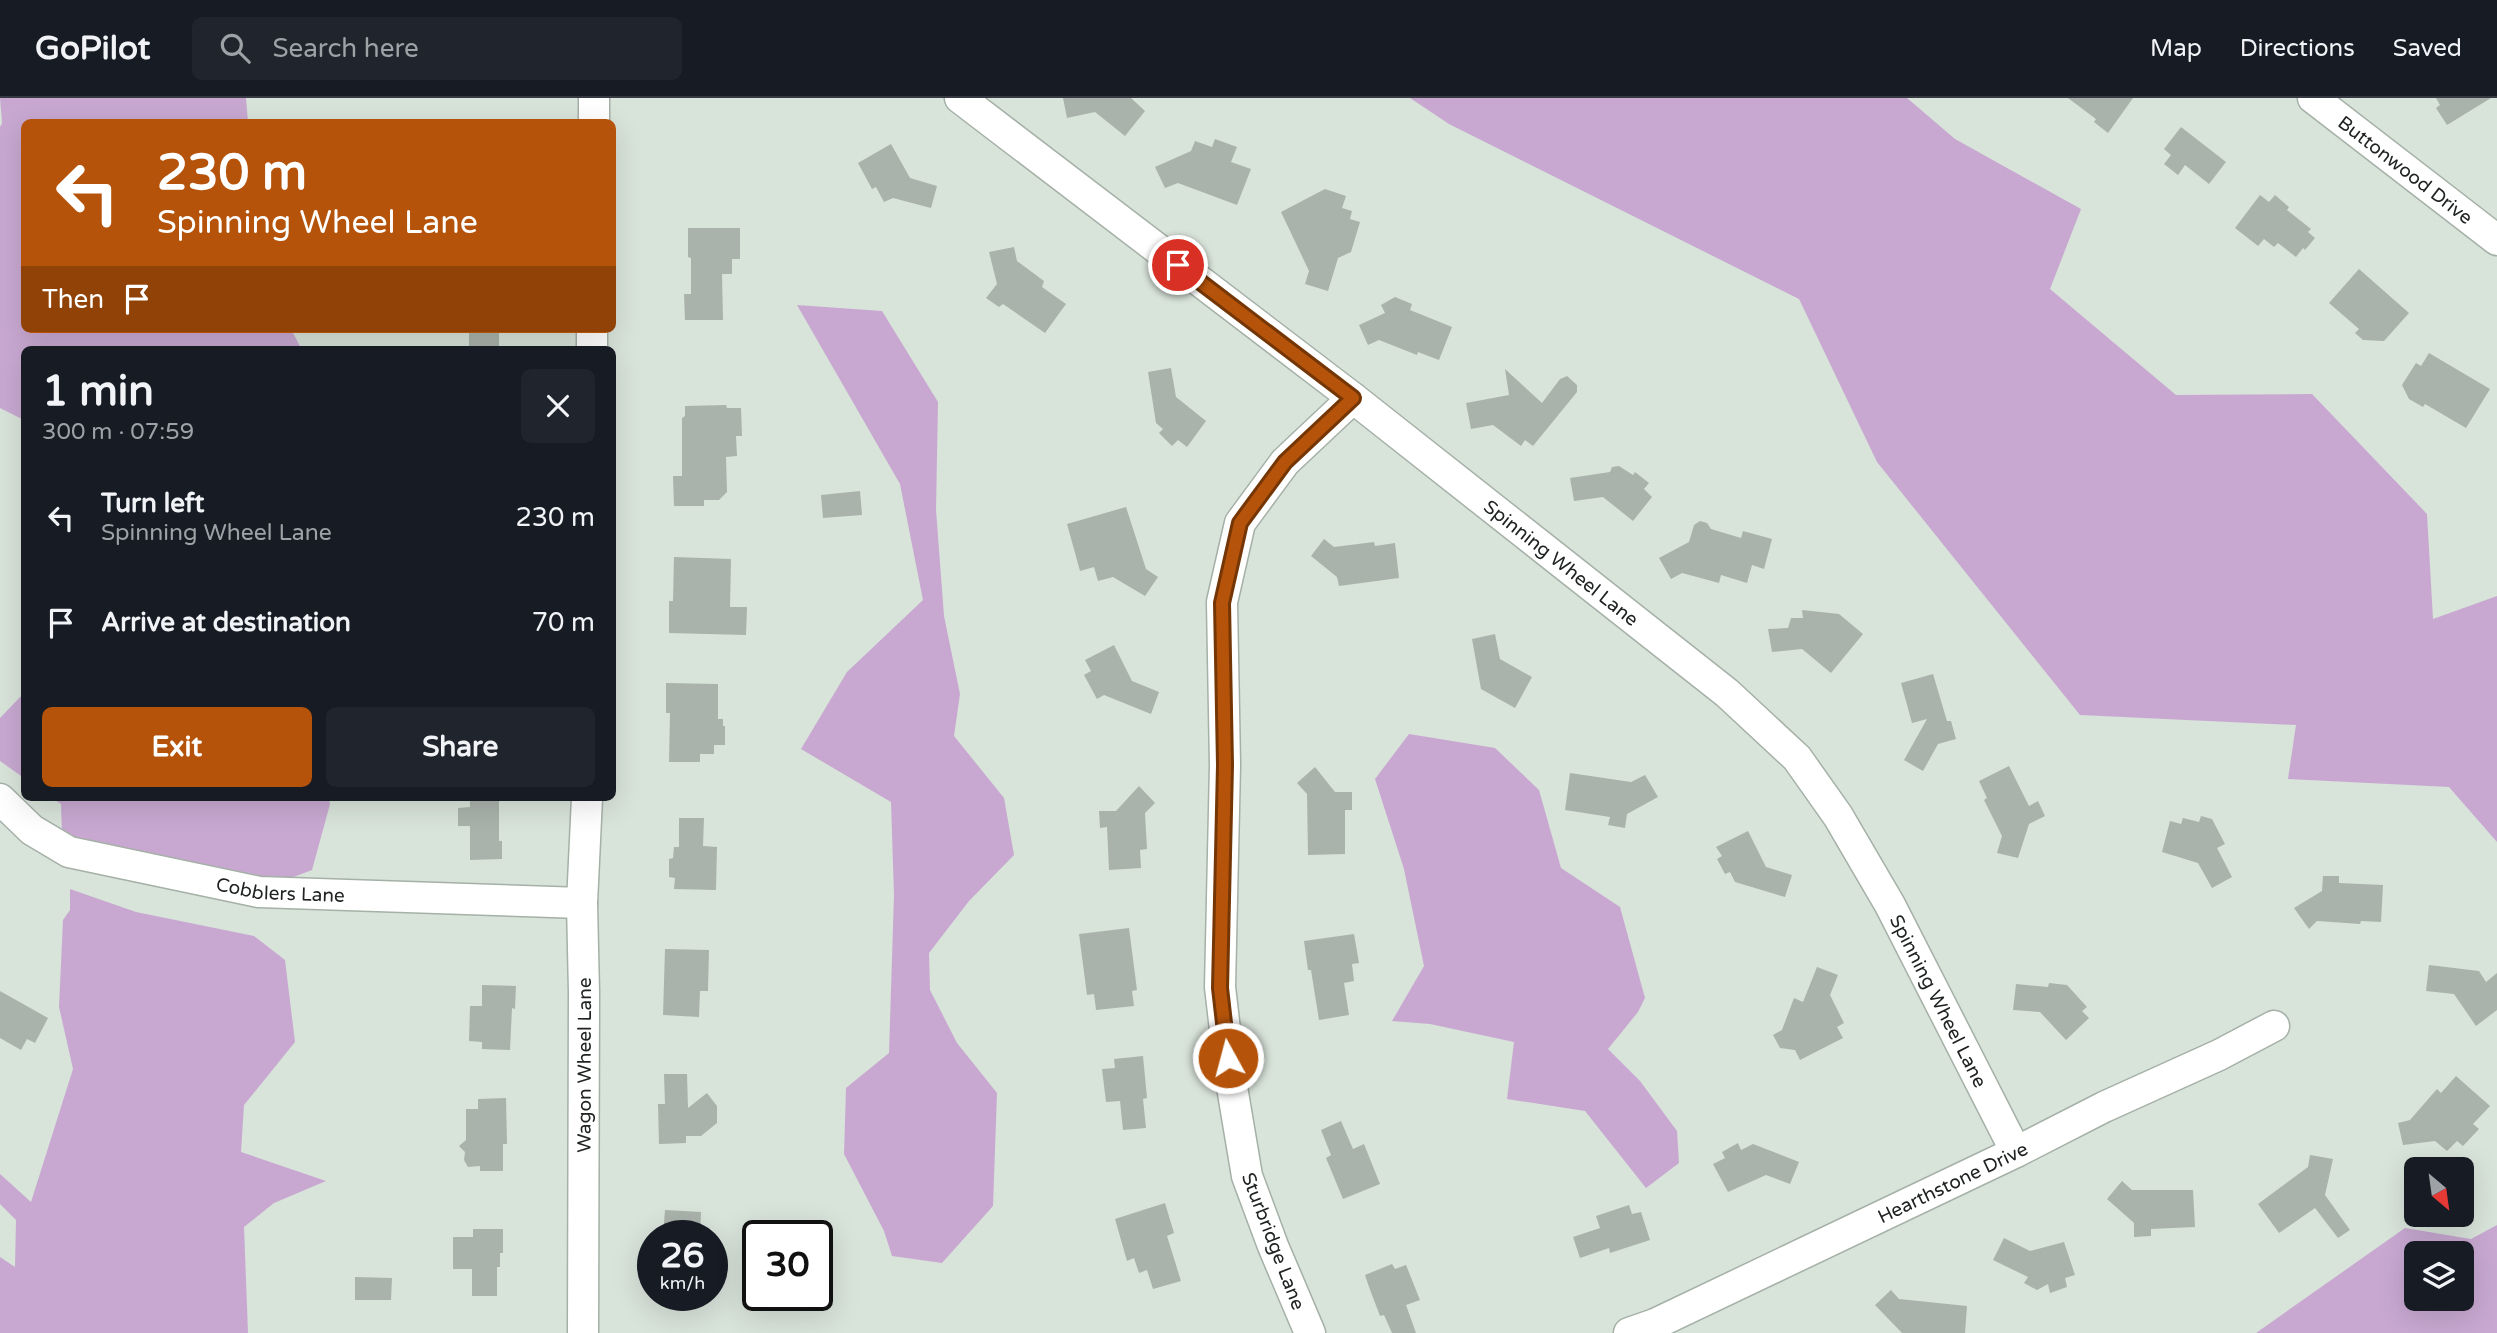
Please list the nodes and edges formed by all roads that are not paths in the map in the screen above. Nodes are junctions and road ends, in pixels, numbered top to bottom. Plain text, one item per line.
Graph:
1 (594, 98) edge
2 (960, 98) edge
3 (2313, 98) edge
4 (594, 119) edge
5 (2497, 240) edge
6 (1353, 398) junction
7 (0, 799) edge
8 (587, 801) edge
9 (582, 903) junction
10 (2274, 1026) dead end
11 (2017, 1152) junction
12 (583, 1333) edge
13 (1310, 1333) edge
14 (1629, 1333) edge

1 - 4 street
2 - 6 street, Spinning Wheel Lane
3 - 5 street, Buttonwood Drive
6 - 11 street, Spinning Wheel Lane
6 - 13 street, Sturbridge Lane
7 - 9 street, Cobblers Lane
8 - 9 street, Wagon Wheel Lane
9 - 12 street, Wagon Wheel Lane
10 - 11 street, Hearthstone Drive
11 - 14 street, Hearthstone Drive

